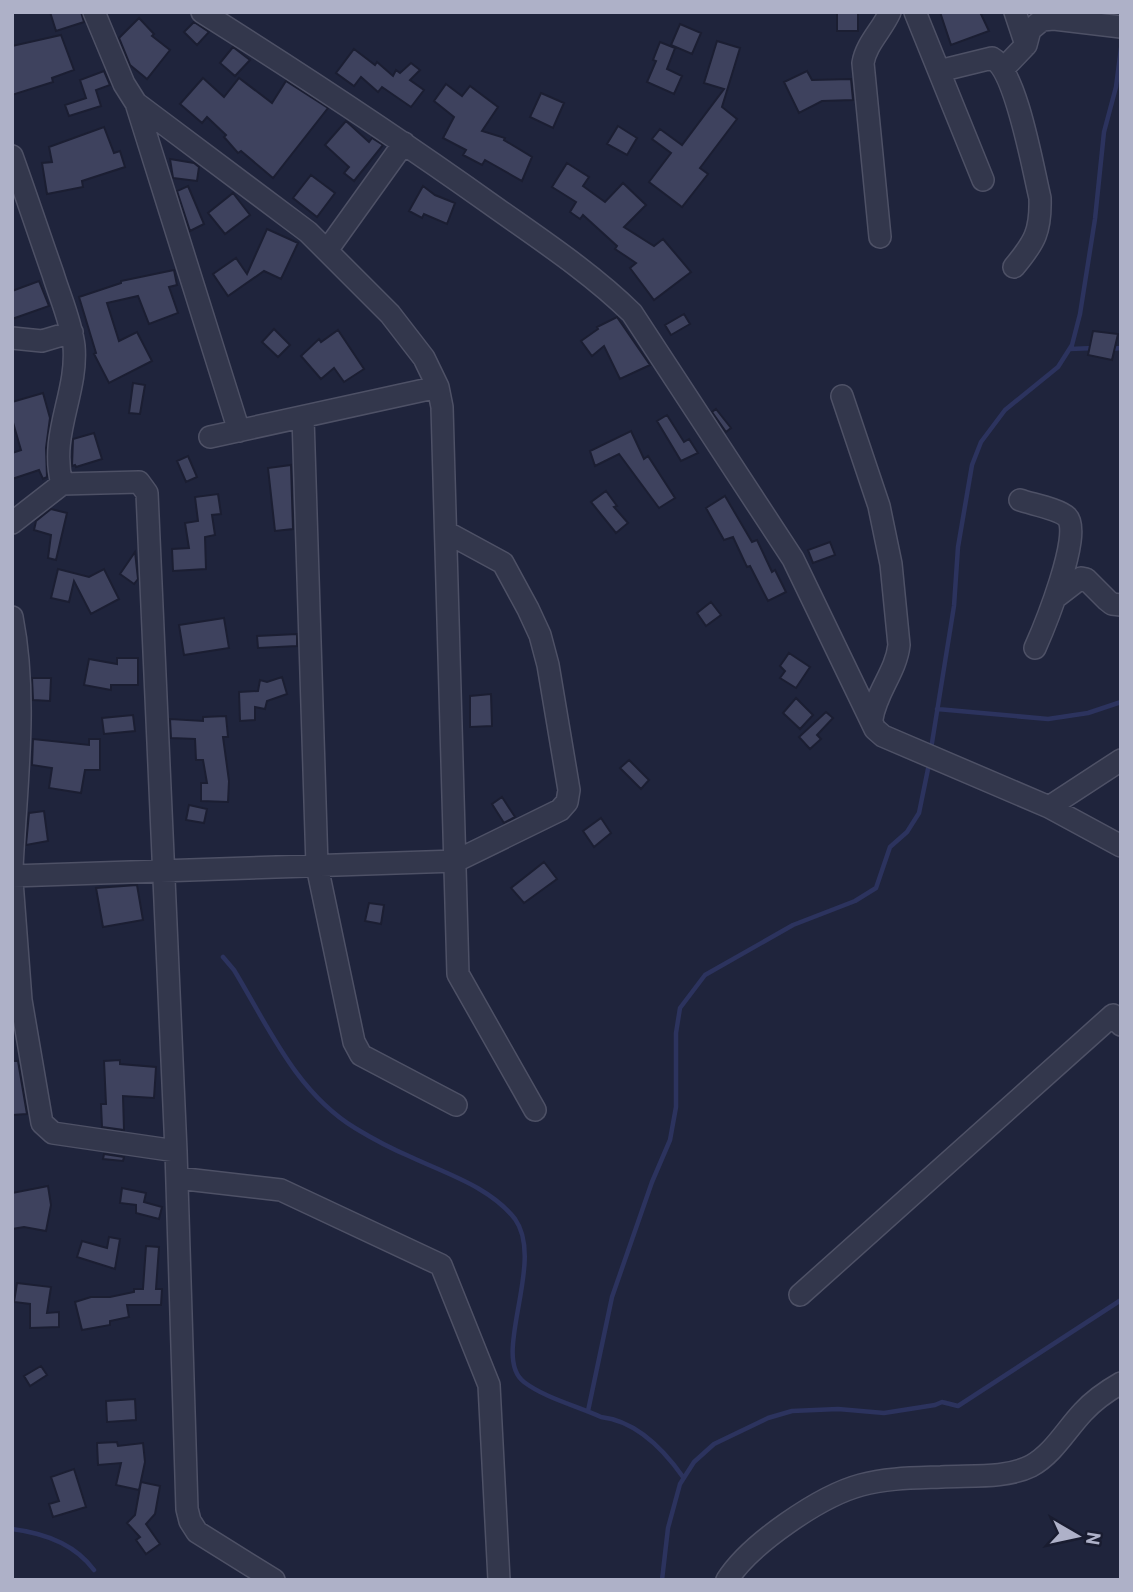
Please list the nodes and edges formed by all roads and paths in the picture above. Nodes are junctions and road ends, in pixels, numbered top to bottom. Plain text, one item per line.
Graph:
1 (94, 12) edge
2 (201, 12) edge
3 (890, 12) edge
4 (915, 12) edge
5 (1015, 12) edge
6 (1121, 27) edge
7 (1026, 45) junction
8 (1003, 68) junction
9 (939, 71) junction
10 (136, 103) junction
11 (404, 144) junction
12 (12, 156) edge
13 (984, 180) dead end
14 (880, 237) dead end
15 (328, 250) junction
16 (1014, 267) dead end
17 (72, 332) junction
18 (12, 338) edge
19 (438, 387) junction
20 (842, 396) dead end
21 (303, 417) junction
22 (239, 431) junction
23 (210, 438) dead end
24 (62, 484) junction
25 (1020, 500) dead end
26 (12, 523) edge
27 (446, 532) junction
28 (1055, 598) junction
29 (1121, 606) edge
30 (12, 617) edge
31 (1035, 648) dead end
32 (872, 719) junction
33 (1121, 760) edge
34 (1049, 807) junction
35 (1121, 846) edge
36 (456, 861) junction
37 (317, 866) junction
38 (12, 868) edge
39 (163, 871) junction
40 (12, 879) edge
41 (1118, 1016) edge
42 (456, 1105) dead end
43 (535, 1110) dead end
44 (176, 1151) junction
45 (177, 1178) junction
46 (800, 1295) dead end
47 (1121, 1383) edge
48 (274, 1580) edge
49 (499, 1580) edge
50 (727, 1580) edge

1 - 10 street
2 - 11 street
3 - 14 street
4 - 9 street
5 - 7 street
6 - 7 street
7 - 8 street
8 - 9 street
8 - 16 street
9 - 13 street
10 - 15 street
10 - 22 street
11 - 15 street
11 - 32 street
12 - 17 street
15 - 19 street
17 - 18 street
17 - 24 street
19 - 21 street
19 - 27 street
20 - 32 street
21 - 22 street
21 - 37 street
22 - 23 street
24 - 26 street
24 - 39 street
25 - 28 street
27 - 36 street
27 - 36 street
28 - 29 street
28 - 31 street
30 - 38 street
32 - 34 street
33 - 34 street
34 - 35 street
36 - 37 street
36 - 43 street
37 - 39 street
37 - 42 street
39 - 40 street
39 - 44 street
40 - 44 street
41 - 46 street
44 - 45 street
45 - 48 street
45 - 49 street
47 - 50 street

